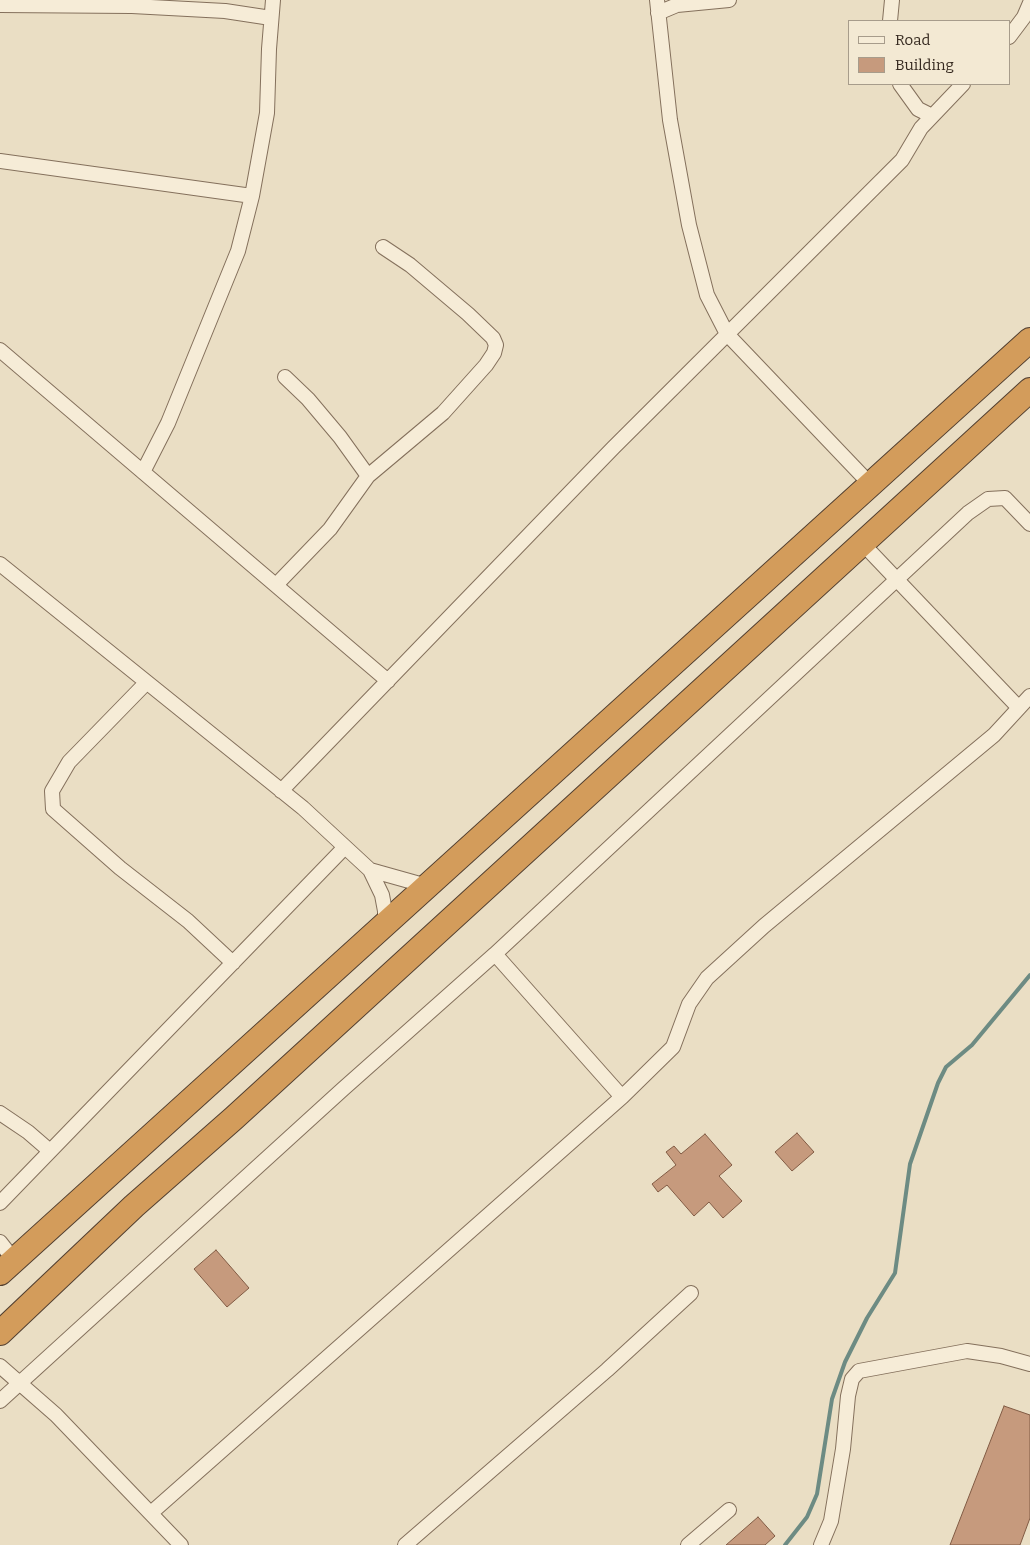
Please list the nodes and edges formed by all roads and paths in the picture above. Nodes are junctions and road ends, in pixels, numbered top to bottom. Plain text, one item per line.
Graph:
1 (273, 0) edge
2 (729, 0) edge
3 (892, 0) edge
4 (132, 3) edge
5 (1030, 3) edge
6 (0, 5) edge
7 (658, 6) edge
8 (271, 18) junction
9 (890, 20) edge
10 (1010, 36) edge
11 (901, 85) edge
12 (962, 85) edge
13 (932, 116) junction
14 (0, 161) edge
15 (252, 196) junction
16 (383, 247) dead end
17 (727, 334) junction
18 (1030, 340) edge
19 (0, 350) edge
20 (285, 377) dead end
21 (1030, 390) edge
22 (143, 472) junction
23 (368, 476) junction
24 (871, 485) junction
25 (1030, 524) edge
26 (862, 543) junction
27 (0, 564) edge
28 (897, 580) junction
29 (276, 585) junction
30 (388, 681) junction
31 (146, 683) junction
32 (1030, 696) edge
33 (1019, 708) junction
34 (281, 791) junction
35 (346, 848) junction
36 (370, 870) junction
37 (427, 886) junction
38 (385, 924) junction
39 (495, 954) junction
40 (233, 963) junction
41 (622, 1097) junction
42 (0, 1113) edge
43 (50, 1151) junction
44 (0, 1203) edge
45 (5, 1258) edge
46 (691, 1293) dead end
47 (0, 1333) edge
48 (1030, 1364) edge
49 (0, 1366) edge
50 (19, 1383) junction
51 (0, 1401) edge
52 (728, 1510) dead end
53 (151, 1513) junction
54 (181, 1545) edge
55 (404, 1545) edge
56 (688, 1545) edge
57 (821, 1545) edge

1 - 8 street
2 - 7 street
3 - 9 street
4 - 6 street
4 - 8 street
5 - 10 street
7 - 17 street
8 - 15 street
11 - 13 street
12 - 13 street
13 - 17 street
14 - 15 street
15 - 22 street
16 - 23 street
17 - 24 street
17 - 30 street
18 - 24 highway
19 - 22 street
20 - 23 street
21 - 26 highway
22 - 29 street
23 - 29 street
24 - 37 highway
25 - 28 street
26 - 28 street
26 - 47 highway
27 - 31 street
28 - 33 street
28 - 39 street
29 - 30 street
30 - 34 street
31 - 34 street
31 - 40 street
32 - 33 street
33 - 41 street
34 - 35 street
35 - 36 street
35 - 40 street
36 - 37 street
36 - 38 street
37 - 38 highway
38 - 45 highway
39 - 41 street
39 - 50 street
40 - 43 street
41 - 53 street
42 - 43 street
43 - 44 street
46 - 55 street
48 - 57 street
49 - 50 street
50 - 51 street
50 - 53 street
52 - 56 street
53 - 54 street

